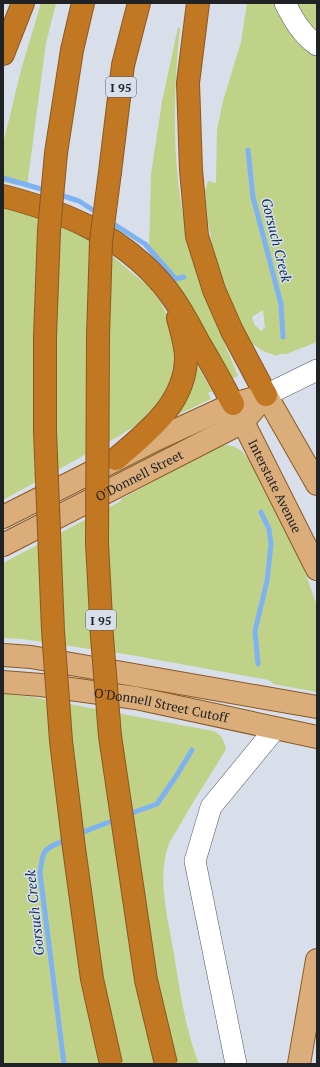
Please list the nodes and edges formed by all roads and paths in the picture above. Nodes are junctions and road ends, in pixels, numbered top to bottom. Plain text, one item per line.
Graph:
1 (23, 3) edge
2 (83, 3) edge
3 (139, 3) edge
4 (198, 3) edge
5 (285, 3) edge
6 (317, 45) edge
7 (3, 54) edge
8 (3, 196) edge
9 (174, 299) junction
10 (317, 370) edge
11 (266, 395) junction
12 (238, 413) junction
13 (116, 459) junction
14 (317, 484) edge
15 (3, 517) edge
16 (3, 545) edge
17 (317, 569) edge
18 (3, 655) edge
19 (3, 682) edge
20 (317, 707) edge
21 (275, 728) junction
22 (317, 737) edge
23 (317, 960) edge
24 (110, 1064) edge
25 (166, 1064) edge
26 (236, 1064) edge
27 (299, 1064) edge

1 - 7 highway
2 - 24 highway, bridge
3 - 25 highway, I 95, bridge
4 - 11 highway
5 - 6 street
8 - 9 highway
9 - 12 highway
9 - 13 highway
10 - 11 street, O'Donnell Street
11 - 12 main road, O'Donnell Street
11 - 14 main road
12 - 13 main road, O'Donnell Street
12 - 16 main road, O'Donnell Street
12 - 17 main road, Interstate Avenue
13 - 15 main road, O'Donnell Street
18 - 20 main road, O'Donnell Street Cutoff
19 - 21 main road, O'Donnell Street Cutoff
21 - 22 main road, O'Donnell Street Cutoff
21 - 26 street
23 - 27 main road

